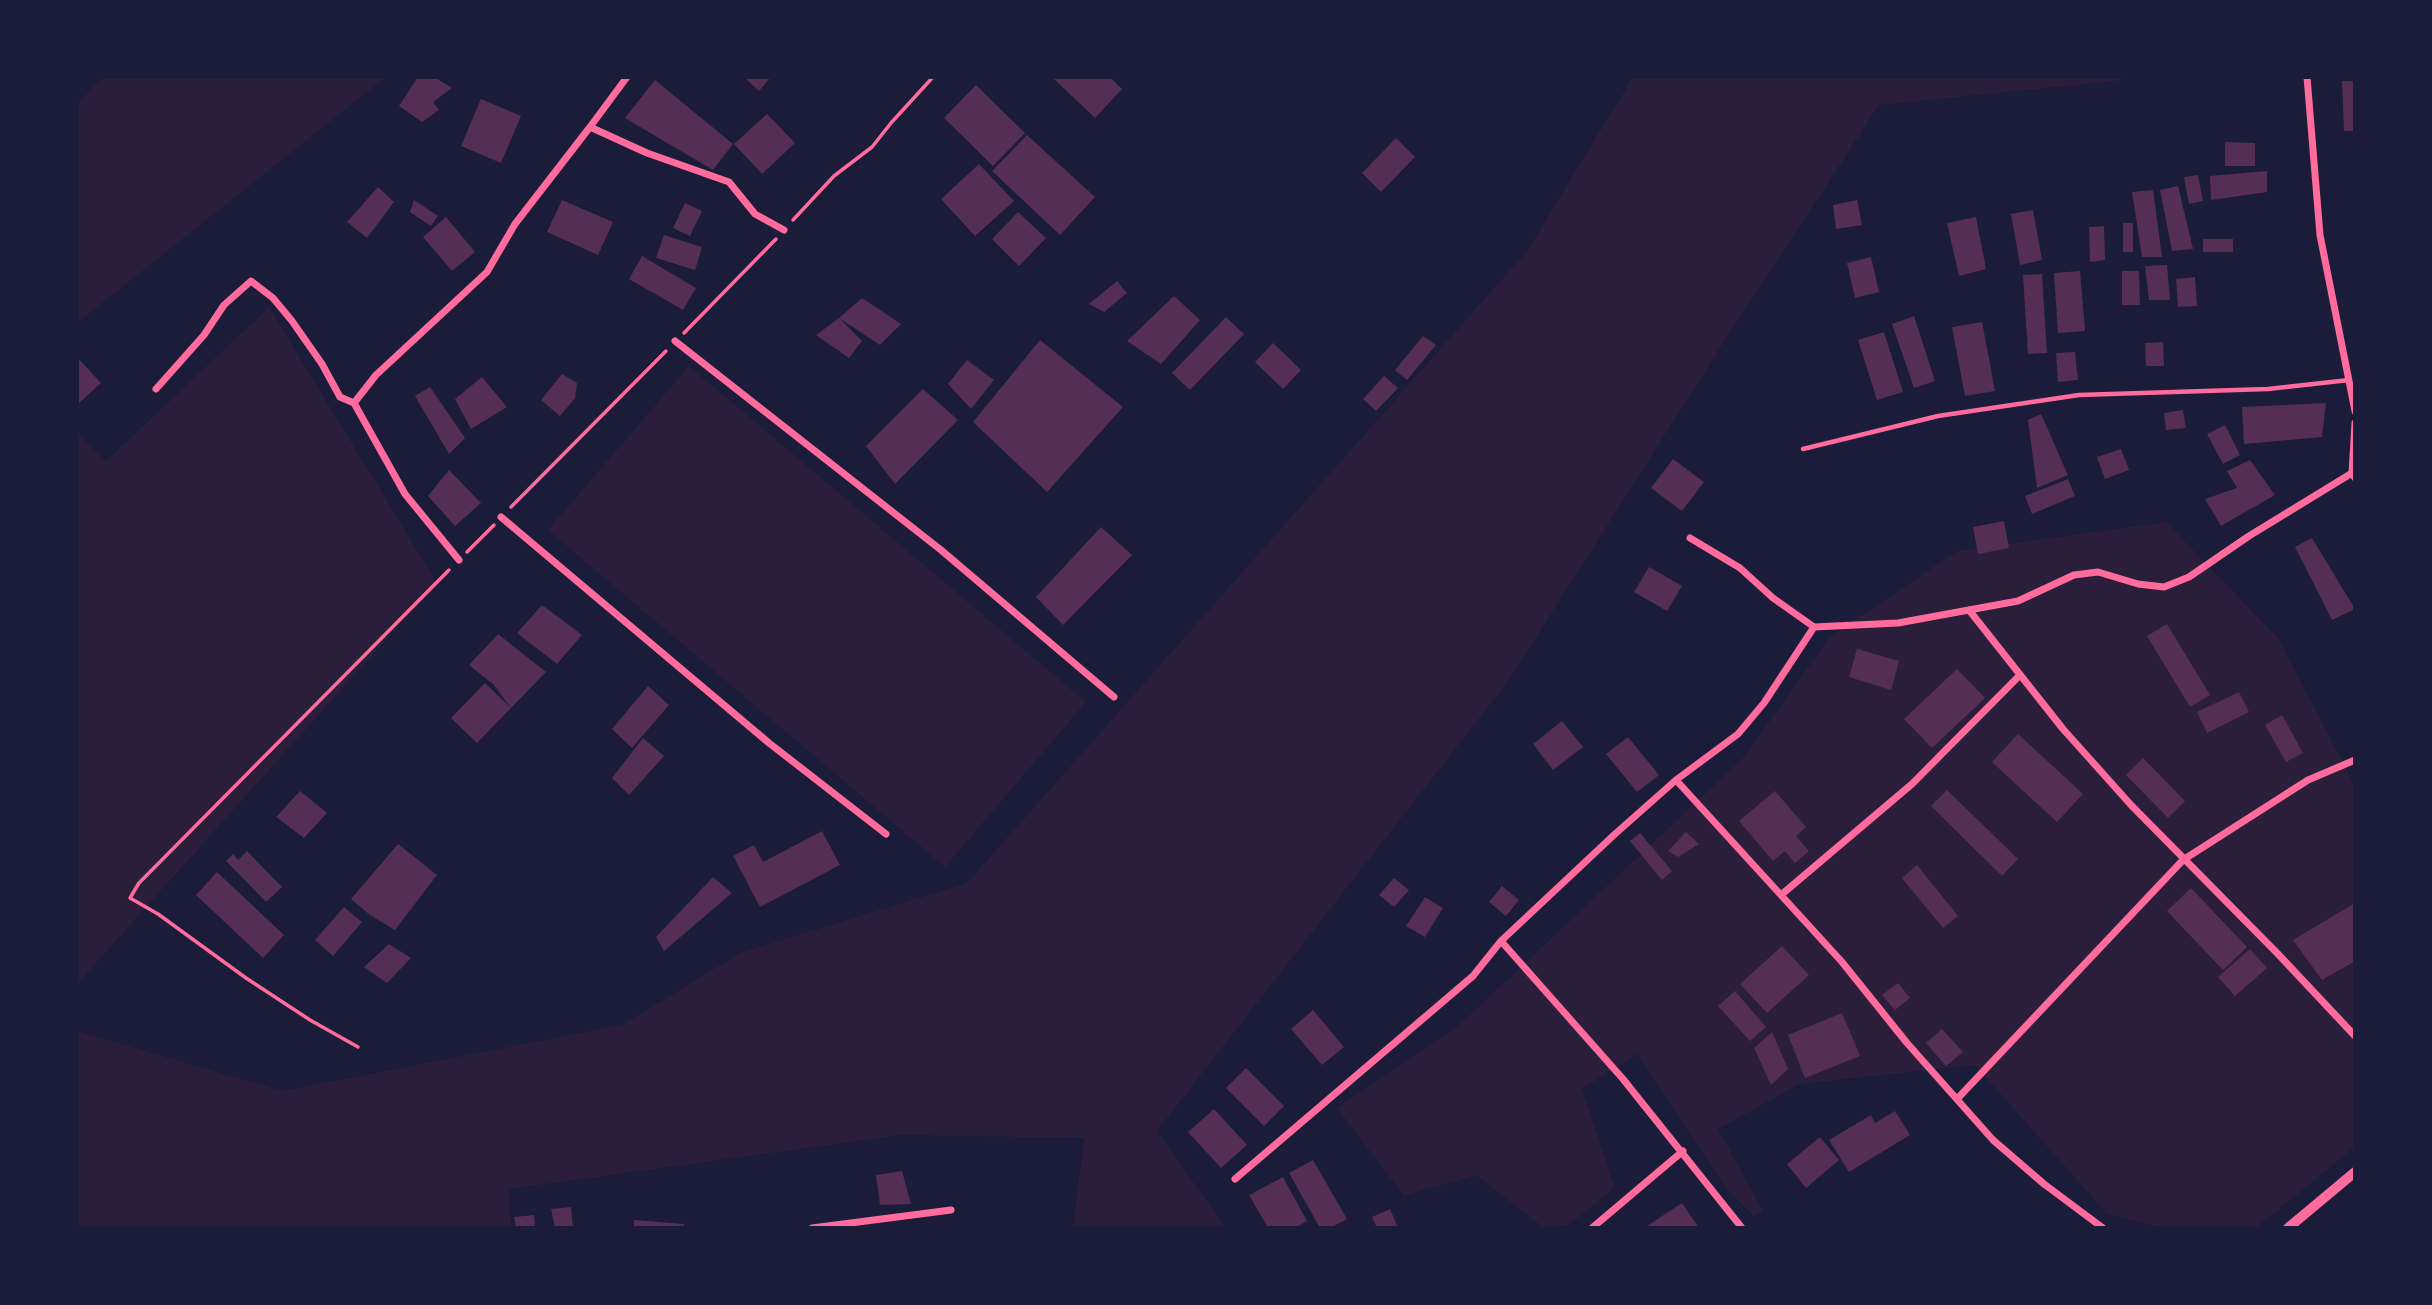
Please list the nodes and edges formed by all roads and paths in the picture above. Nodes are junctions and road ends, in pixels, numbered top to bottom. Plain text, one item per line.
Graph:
1 (627, 77) edge
2 (933, 77) edge
3 (2307, 77) edge
4 (590, 127) junction
5 (784, 230) junction
6 (675, 341) junction
7 (2349, 380) junction
8 (156, 389) dead end
9 (354, 403) junction
10 (2355, 411) edge
11 (2355, 424) edge
12 (1803, 449) dead end
13 (2353, 475) edge
14 (501, 517) junction
15 (1690, 538) dead end
16 (459, 560) junction
17 (1969, 610) junction
18 (1814, 627) junction
19 (2020, 675) junction
20 (1114, 697) dead end
21 (2355, 760) edge
22 (1676, 780) junction
23 (886, 834) dead end
24 (2183, 860) junction
25 (1782, 895) junction
26 (1501, 942) junction
27 (2355, 1036) edge
28 (358, 1047) dead end
29 (1958, 1098) junction
30 (1683, 1151) junction
31 (2355, 1172) edge
32 (1235, 1179) dead end
33 (951, 1210) dead end
34 (812, 1228) edge
35 (1592, 1228) edge
36 (1742, 1228) edge
37 (2103, 1228) edge
38 (2288, 1228) edge

1 - 4 street
2 - 5 path
3 - 7 street
4 - 5 street
4 - 9 street
5 - 6 path
6 - 14 path
6 - 20 street
7 - 10 street
7 - 12 lane
8 - 9 street
9 - 16 street
11 - 13 street
13 - 17 street
14 - 16 path
14 - 23 street
15 - 18 street
16 - 28 path
17 - 18 street
17 - 19 street
18 - 22 street
19 - 24 street
19 - 25 street
21 - 24 street
22 - 25 street
22 - 26 street
24 - 27 street
24 - 29 street
25 - 29 street
26 - 30 street
26 - 32 street
29 - 37 street
30 - 35 street
30 - 36 street
31 - 38 street
33 - 34 street

